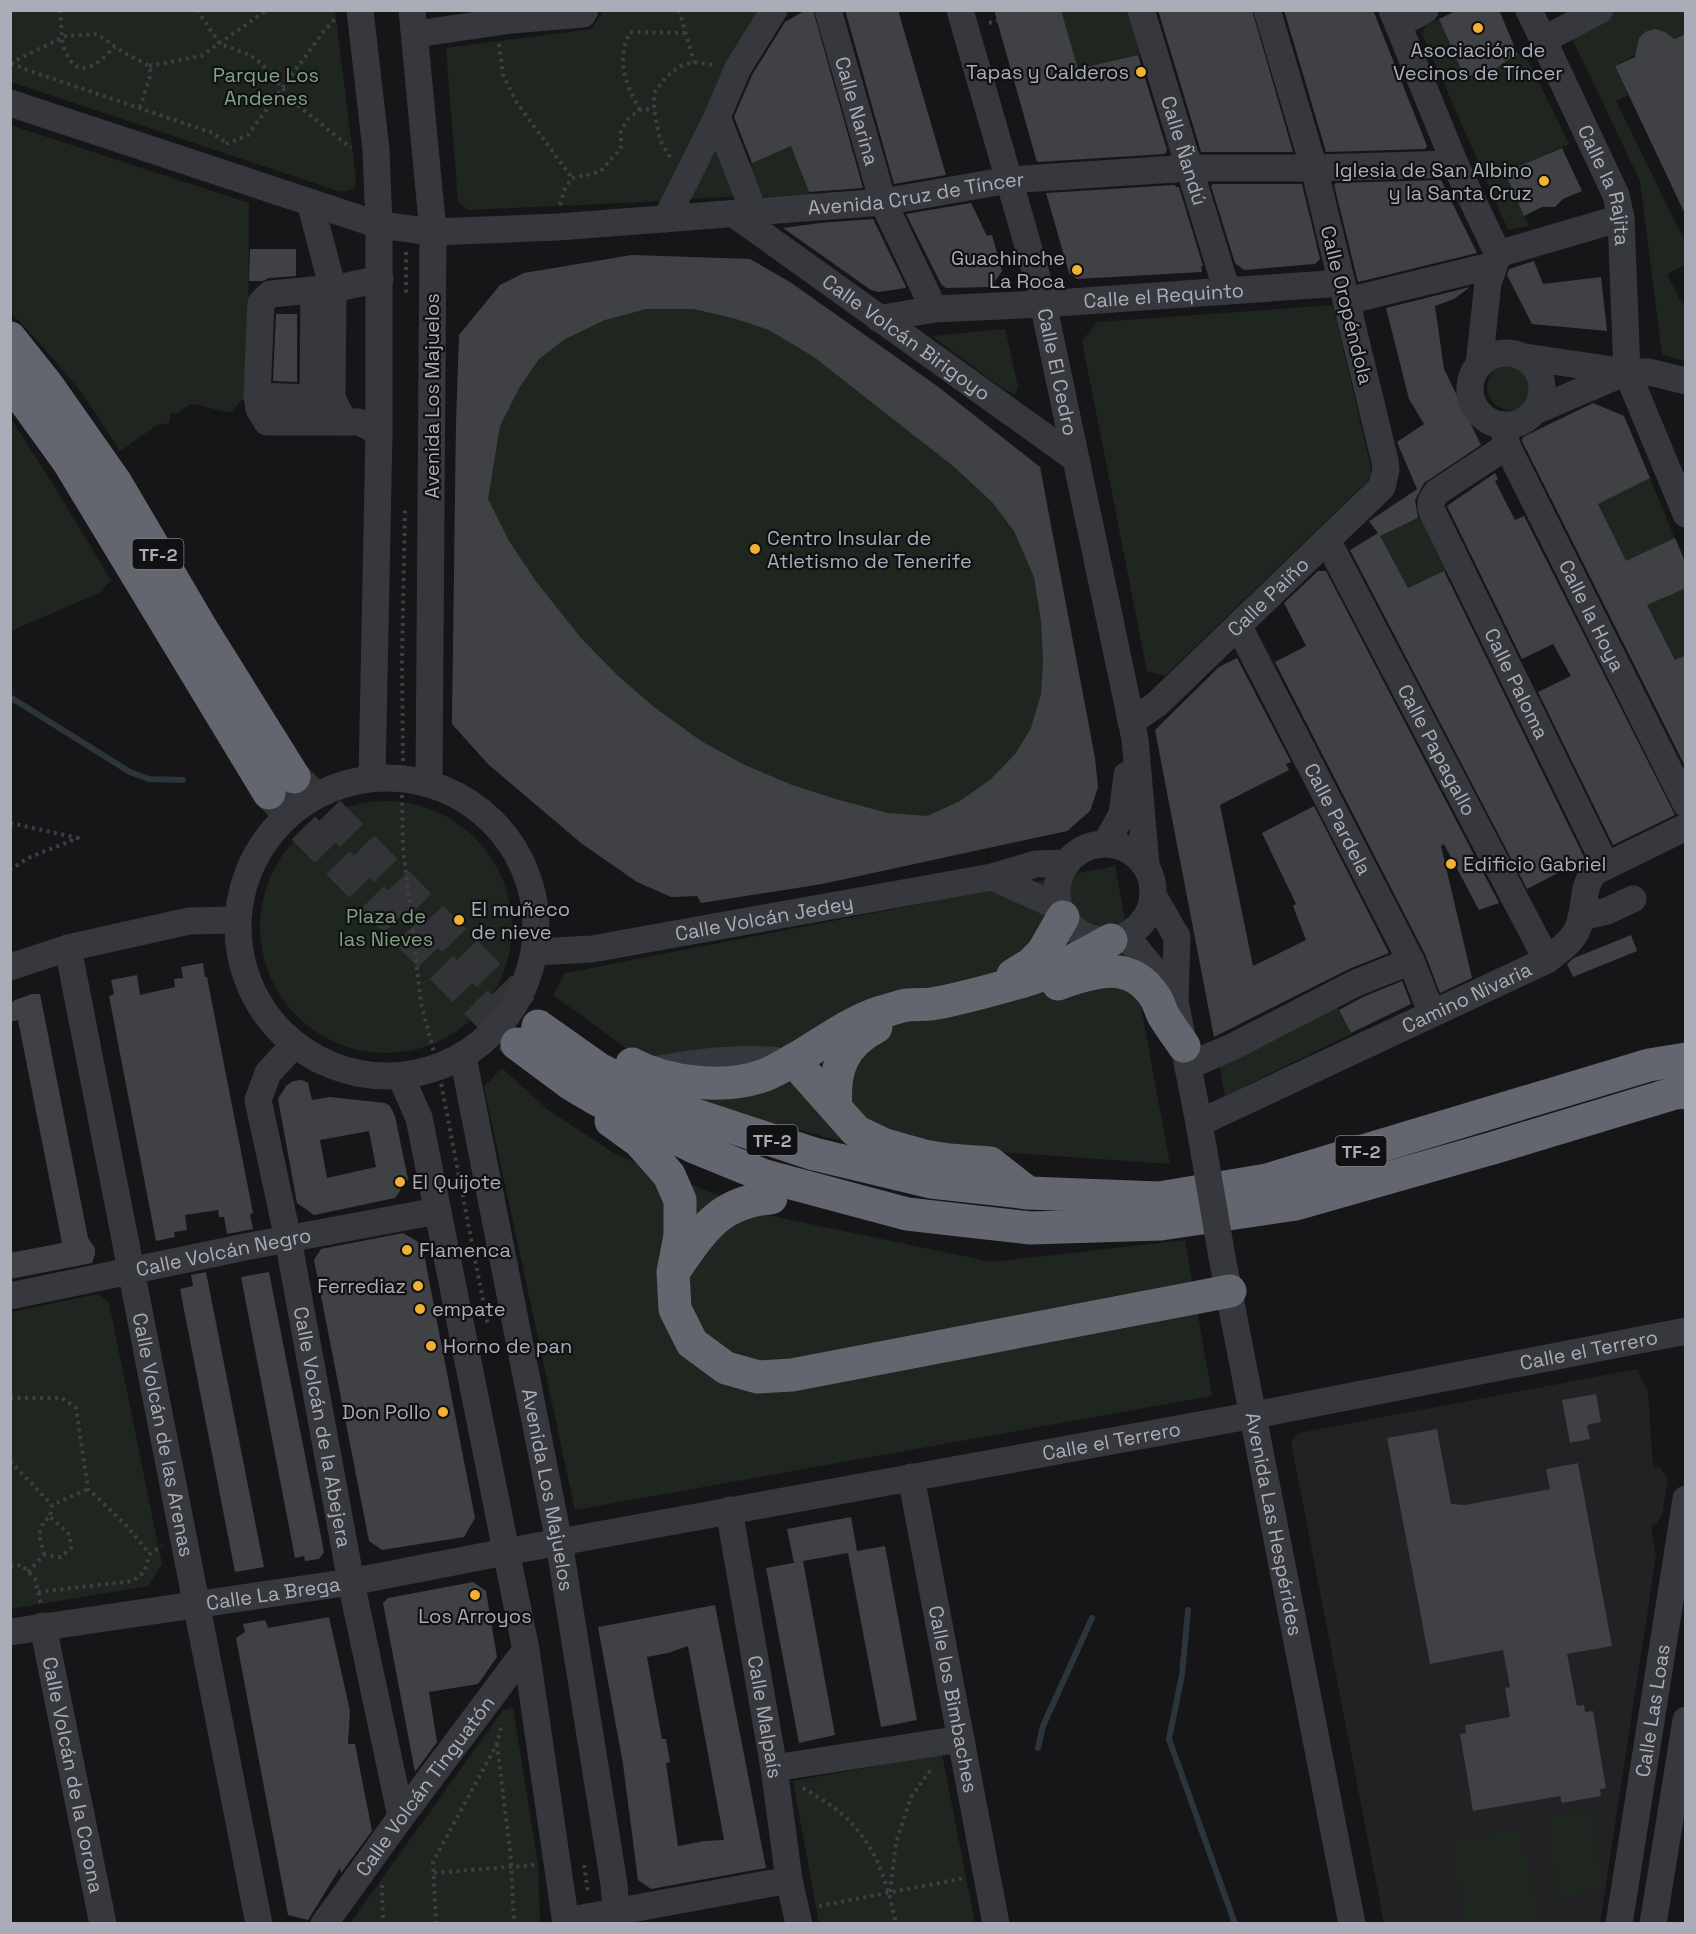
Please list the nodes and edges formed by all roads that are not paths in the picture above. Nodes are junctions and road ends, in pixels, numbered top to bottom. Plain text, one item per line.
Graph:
1 (360, 10) edge
2 (585, 10) edge
3 (774, 10) edge
4 (828, 10) edge
5 (1141, 10) edge
6 (1267, 10) edge
7 (1425, 10) edge
8 (1529, 10) edge
9 (1600, 10) edge
10 (504, 18) edge
11 (1395, 18) edge
12 (962, 20) edge
13 (414, 22) edge
14 (1543, 40) junction
15 (10, 103) edge
16 (717, 117) junction
17 (1455, 164) junction
18 (1190, 168) junction
19 (1314, 168) junction
20 (1009, 180) junction
21 (310, 202) junction
22 (882, 202) junction
23 (744, 213) junction
24 (1621, 218) junction
25 (666, 219) junction
26 (379, 225) junction
27 (433, 232) junction
28 (1496, 260) junction
29 (380, 279) junction
30 (324, 289) junction
31 (1227, 291) junction
32 (1344, 292) junction
33 (1042, 304) junction
34 (934, 309) junction
35 (879, 319) junction
36 (10, 338) edge
37 (1525, 357) junction
38 (1479, 365) junction
39 (1627, 372) junction
40 (10, 381) edge
41 (1686, 381) edge
42 (257, 396) junction
43 (323, 398) junction
44 (1537, 410) junction
45 (344, 422) junction
46 (379, 432) junction
47 (1505, 436) junction
48 (1076, 459) junction
49 (1386, 461) joint
50 (1686, 514) edge
51 (1327, 540) junction
52 (1239, 627) junction
53 (1133, 730) junction
54 (372, 778) junction
55 (429, 783) junction
56 (1686, 804) edge
57 (1686, 827) edge
58 (1106, 843) junction
59 (1067, 863) junction
60 (1146, 865) junction
61 (1606, 866) junction
62 (992, 877) junction
63 (1154, 897) junction
64 (1633, 899) dead end
65 (1061, 912) junction
66 (1581, 918) junction
67 (237, 920) junction
68 (1119, 938) junction
69 (68, 948) junction
70 (536, 952) junction
71 (1547, 960) junction
72 (1411, 961) junction
73 (10, 967) edge
74 (998, 988) junction
75 (1175, 1001) junction
76 (931, 1004) junction
77 (1432, 1014) junction
78 (536, 1030) junction
79 (293, 1046) junction
80 (1186, 1056) junction
81 (463, 1057) junction
82 (1686, 1059) edge
83 (790, 1061) junction
84 (401, 1077) junction
85 (1686, 1092) edge
86 (598, 1100) junction
87 (837, 1108) junction
88 (1199, 1123) junction
89 (640, 1142) junction
90 (1029, 1193) junction
91 (771, 1198) junction
92 (437, 1211) junction
93 (907, 1214) junction
94 (288, 1239) junction
95 (131, 1270) junction
96 (673, 1272) junction
97 (1230, 1291) junction
98 (10, 1296) edge
99 (1686, 1331) edge
100 (1254, 1415) junction
101 (911, 1477) junction
102 (1686, 1498) edge
103 (729, 1510) junction
104 (547, 1545) junction
105 (505, 1552) junction
106 (351, 1582) junction
107 (196, 1606) junction
108 (43, 1626) junction
109 (10, 1632) edge
110 (526, 1650) junction
111 (1686, 1720) edge
112 (961, 1739) junction
113 (1647, 1749) junction
114 (1683, 1754) edge
115 (774, 1768) junction
116 (401, 1817) junction
117 (789, 1880) junction
118 (807, 1915) edge
119 (616, 1918) edge
120 (566, 1922) edge
121 (103, 1923) edge
122 (259, 1923) edge
123 (324, 1923) edge
124 (996, 1923) edge
125 (1352, 1923) edge
126 (1619, 1923) edge
127 (1653, 1923) edge

1 - 26 street
2 - 10 street
3 - 16 street
4 - 22 street, Calle Narina
5 - 18 street, Calle Ñandú
6 - 19 street, Calle Oropéndola
7 - 11 street
8 - 14 street, Calle la Rajita
9 - 14 street
10 - 13 street
11 - 17 street
12 - 20 street, Calle El Cedro
13 - 27 street, Avenida Los Majuelos
14 - 24 street, Calle la Rajita
15 - 21 street, Avenida Cruz de Tíncer
16 - 23 street
16 - 25 street
17 - 19 street, Avenida Cruz de Tíncer
17 - 28 street
18 - 19 street, Avenida Cruz de Tíncer
18 - 20 street, Avenida Cruz de Tíncer
18 - 31 street, Calle Ñandú
19 - 32 street, Calle Oropéndola
20 - 22 street, Avenida Cruz de Tíncer
20 - 33 street, Calle El Cedro
21 - 26 street, Avenida Cruz de Tíncer
21 - 30 street
22 - 23 street, Avenida Cruz de Tíncer
22 - 34 street, Calle Narina
23 - 25 street, Avenida Cruz de Tíncer
23 - 35 street, Calle Volcán Birigoyo
24 - 28 street, Calle el Requinto
24 - 39 street, Calle la Rajita
25 - 27 street, Avenida Cruz de Tíncer
26 - 27 street, Avenida Cruz de Tíncer
26 - 29 street
27 - 55 street, Avenida Los Majuelos
28 - 32 street, Calle el Requinto
28 - 38 street
29 - 30 street
29 - 46 street
30 - 42 street
30 - 43 street
31 - 32 street, Calle el Requinto
31 - 33 street, Calle el Requinto
32 - 49 street, Calle Oropéndola
33 - 34 street, Calle el Requinto
33 - 48 street, Calle El Cedro
34 - 35 street, Calle el Requinto
35 - 48 street, Calle Volcán Birigoyo
36 - 40 highway, TF-2
37 - 38 street
37 - 39 street
37 - 44 street
38 - 47 street
39 - 41 street
39 - 44 street
39 - 50 street
42 - 43 street
42 - 45 street
43 - 45 street
44 - 47 street
45 - 46 street
46 - 54 street
47 - 56 street, Calle la Hoya
47 - 61 street, Calle Paloma
48 - 53 street, Calle El Cedro
49 - 51 street, Calle Paiño
51 - 52 street, Calle Paiño
51 - 71 street, Calle Papagallo
52 - 53 street, Calle Paiño
52 - 72 street, Calle Pardela
53 - 58 street, Calle El Cedro
53 - 60 street, Calle El Cedro
54 - 55 street
54 - 67 street
55 - 70 street
57 - 61 street, Camino Nivaria
58 - 59 street
58 - 60 street
59 - 62 street, Calle Volcán Jedey
59 - 65 street
60 - 63 street
61 - 66 street, Camino Nivaria
62 - 65 street
62 - 70 street, Calle Volcán Jedey
63 - 68 street
63 - 75 street
64 - 66 street
65 - 68 street
65 - 74 highway
66 - 71 street, Camino Nivaria
67 - 69 street
67 - 79 street
68 - 74 highway
68 - 75 street
69 - 73 street
69 - 95 street, Calle Volcán de las Arenas
70 - 81 street
71 - 77 street, Camino Nivaria
72 - 77 street, Calle Pardela
72 - 80 street
74 - 76 highway
74 - 80 highway
75 - 80 street
76 - 83 highway
76 - 87 highway
77 - 88 street, Camino Nivaria
78 - 83 highway
78 - 86 highway, TF-2
78 - 90 highway, TF-2
79 - 84 street
79 - 94 street, Calle Volcán de la Abejera
80 - 88 street
81 - 84 street
81 - 104 street, Avenida Los Majuelos
82 - 90 highway, TF-2
83 - 87 highway
84 - 92 street
85 - 93 highway, TF-2
86 - 89 highway
86 - 93 highway, TF-2
87 - 90 highway
88 - 97 street, Avenida Las Hespérides, bridge
89 - 91 highway
89 - 96 highway
91 - 93 highway
91 - 96 highway
92 - 94 street, Calle Volcán Negro
92 - 105 street
94 - 95 street, Calle Volcán Negro
94 - 106 street, Calle Volcán de la Abejera
95 - 98 street, Calle Volcán Negro
95 - 107 street, Calle Volcán de las Arenas
96 - 97 highway
97 - 100 street, Avenida Las Hespérides
99 - 100 street, Calle el Terrero
100 - 101 street, Calle el Terrero
100 - 125 street, Avenida Las Hespérides
101 - 103 street, Calle el Terrero
101 - 112 street, Calle los Bimbaches
102 - 113 street, Calle Las Loas
103 - 104 street, Calle el Terrero
103 - 115 street, Calle Malpaís
104 - 105 street, Calle La Brega
104 - 119 street, Avenida Los Majuelos
105 - 106 street, Calle La Brega
105 - 110 street
106 - 107 street, Calle La Brega
106 - 116 street, Calle Volcán de la Abejera
107 - 108 street, Calle La Brega
107 - 122 street, Calle Volcán de las Arenas
108 - 109 street, Calle La Brega
108 - 121 street, Calle Volcán de la Corona
110 - 116 street, Calle Volcán Tinguatón
110 - 120 street
111 - 114 street, Calle Las Loas
112 - 115 street
112 - 124 street, Calle los Bimbaches
113 - 114 street
113 - 126 street, Calle Las Loas
114 - 127 street, Calle Las Loas
115 - 117 street, Calle Malpaís
116 - 123 street, Calle Volcán Tinguatón
117 - 118 street, Calle Malpaís
117 - 119 street
119 - 120 street

